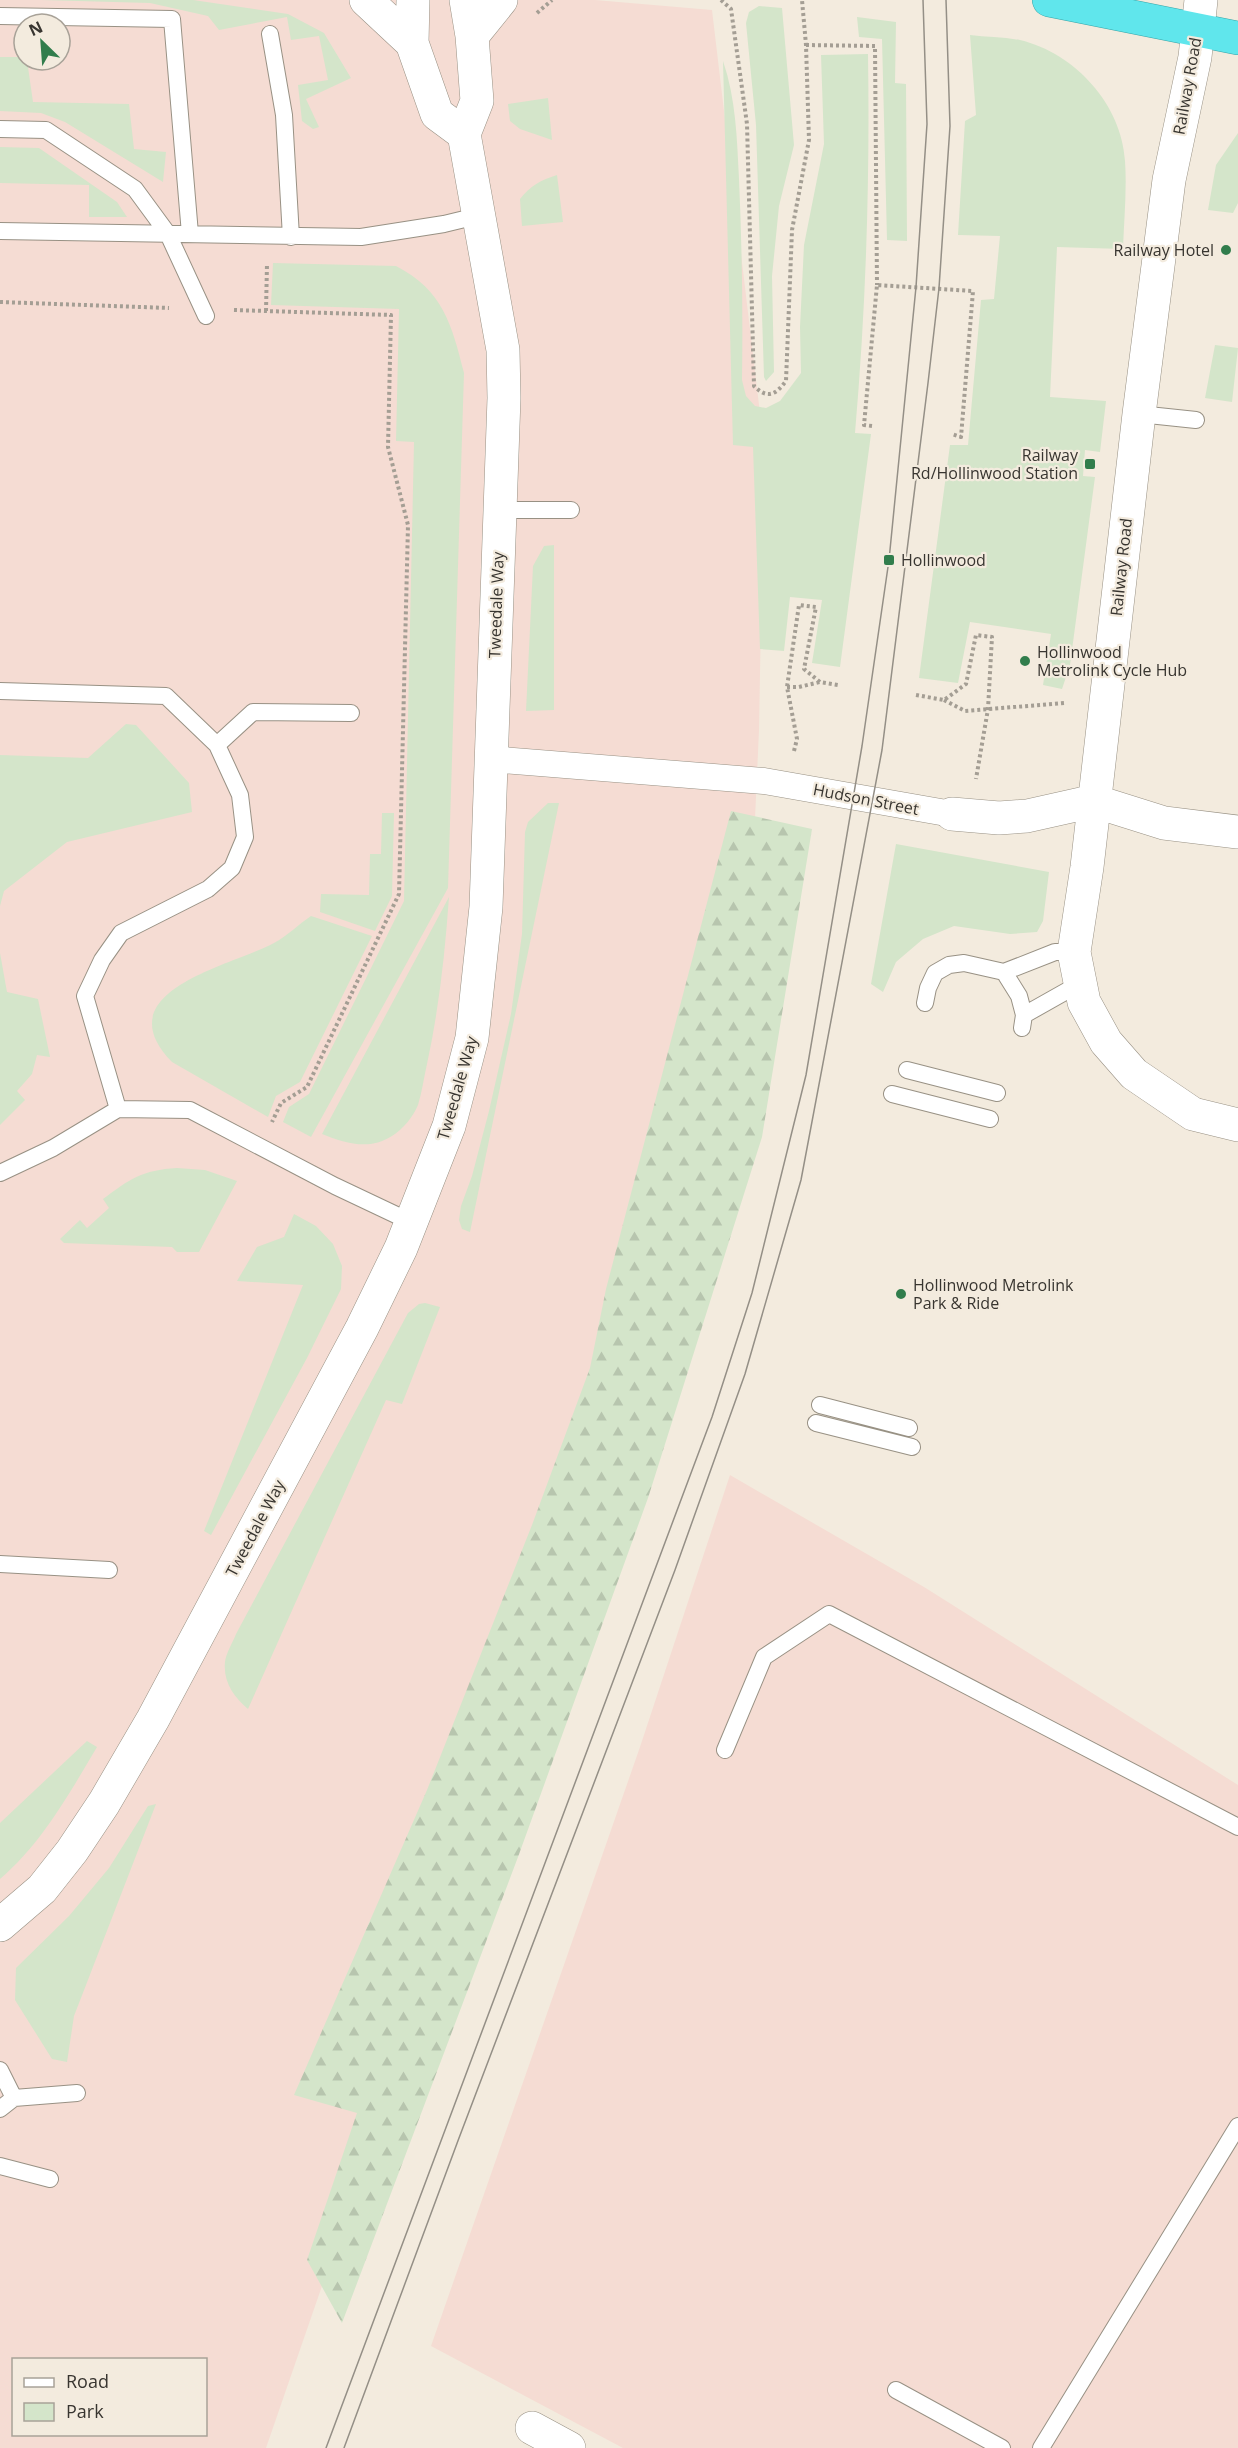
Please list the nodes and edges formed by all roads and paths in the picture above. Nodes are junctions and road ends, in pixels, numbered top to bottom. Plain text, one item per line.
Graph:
1 (366, 0) edge
2 (413, 0) edge
3 (466, 0) edge
4 (501, 0) edge
5 (552, 0) edge
6 (721, 0) edge
7 (802, 0) edge
8 (1049, 0) edge
9 (732, 1) edge
10 (730, 9) junction
11 (536, 13) dead end
12 (1199, 15) edge
13 (0, 16) edge
14 (270, 34) dead end
15 (472, 36) junction
16 (1238, 39) edge
17 (412, 43) junction
18 (806, 45) junction
19 (0, 129) edge
20 (464, 134) junction
21 (477, 216) junction
22 (0, 231) edge
23 (168, 234) junction
24 (190, 234) junction
25 (291, 237) junction
26 (267, 258) dead end
27 (877, 285) junction
28 (0, 302) edge
29 (266, 311) junction
30 (204, 312) junction
31 (1139, 414) junction
32 (1196, 420) dead end
33 (872, 426) dead end
34 (952, 434) dead end
35 (500, 510) junction
36 (570, 510) dead end
37 (820, 682) junction
38 (838, 685) dead end
39 (787, 687) junction
40 (0, 691) edge
41 (916, 695) dead end
42 (944, 700) junction
43 (1064, 703) dead end
44 (988, 710) junction
45 (351, 713) dead end
46 (217, 745) junction
47 (490, 759) junction
48 (786, 784) junction
49 (975, 784) dead end
50 (1094, 801) junction
51 (952, 814) joint
52 (1238, 832) edge
53 (1074, 952) junction
54 (1004, 972) junction
55 (1079, 984) junction
56 (925, 1003) dead end
57 (908, 1070) dead end
58 (897, 1091) dead end
59 (997, 1093) dead end
60 (118, 1108) junction
61 (994, 1116) dead end
62 (1238, 1125) edge
63 (260, 1147) junction
64 (0, 1173) edge
65 (411, 1222) junction
66 (820, 1406) dead end
67 (811, 1426) dead end
68 (909, 1428) dead end
69 (907, 1450) dead end
70 (0, 1564) edge
71 (109, 1570) dead end
72 (725, 1750) dead end
73 (1238, 1827) edge
74 (0, 1925) edge
75 (0, 2070) edge
76 (78, 2093) dead end
77 (14, 2098) junction
78 (0, 2109) edge
79 (1238, 2126) edge
80 (0, 2166) edge
81 (50, 2179) dead end
82 (896, 2390) dead end
83 (532, 2428) dead end
84 (570, 2448) edge
85 (1002, 2448) edge
86 (1041, 2448) edge

1 - 17 street
2 - 17 street
3 - 15 street
4 - 15 street
5 - 11 path
6 - 10 path
7 - 18 path
8 - 12 highway
9 - 10 path
10 - 18 path
12 - 16 highway
12 - 31 street, Railway Road
13 - 24 lane
14 - 25 lane
15 - 20 street
17 - 20 street
18 - 27 path
19 - 23 lane
20 - 21 street, Tweedale Way
21 - 25 lane
21 - 35 street, Tweedale Way
22 - 23 lane
23 - 24 lane
23 - 30 lane
24 - 25 lane
26 - 29 path
27 - 33 path
27 - 34 path
28 - 30 path
29 - 30 path
29 - 63 path
31 - 32 lane
31 - 50 street, Railway Road
35 - 36 lane
35 - 47 street, Tweedale Way
37 - 38 path
37 - 39 path
37 - 39 path
39 - 48 path
40 - 46 lane
41 - 42 path
42 - 44 path
42 - 44 path
43 - 44 path
44 - 49 path
45 - 46 lane
46 - 60 lane
47 - 48 street, Hudson Street
47 - 65 street, Tweedale Way
48 - 51 street, Hudson Street
50 - 51 street, Hudson Street
50 - 52 street
50 - 53 street, Railway Road
53 - 54 lane
53 - 55 street, Railway Road
54 - 55 lane
54 - 56 lane
55 - 62 street, Railway Road
57 - 59 lane
58 - 61 lane
60 - 63 lane
60 - 64 lane
63 - 65 lane
65 - 74 street, Tweedale Way
66 - 68 lane
67 - 69 lane
70 - 71 lane
72 - 73 lane
75 - 77 lane
76 - 77 lane
77 - 78 lane
79 - 86 lane
80 - 81 lane
82 - 85 lane
83 - 84 street

